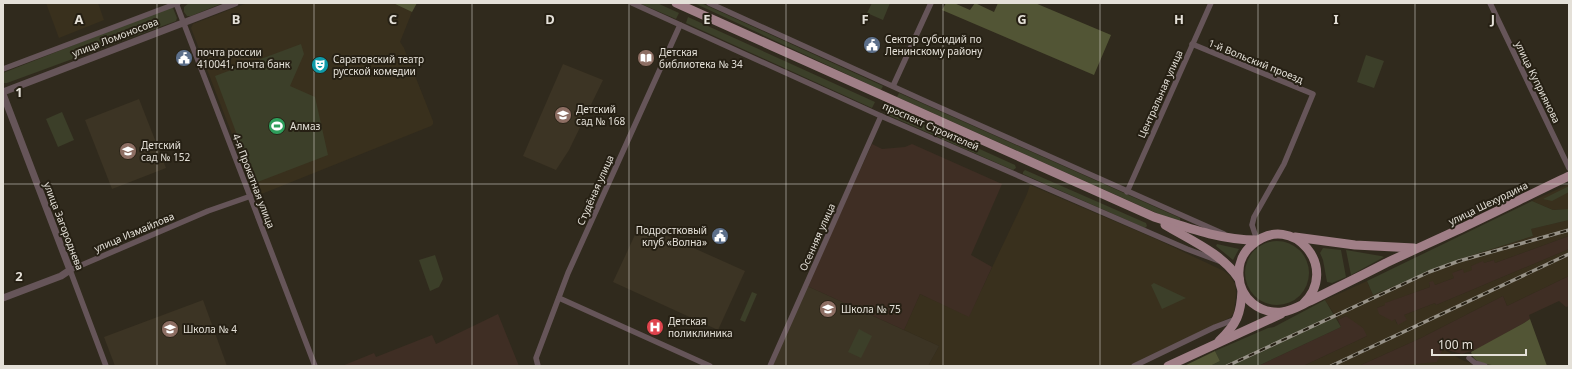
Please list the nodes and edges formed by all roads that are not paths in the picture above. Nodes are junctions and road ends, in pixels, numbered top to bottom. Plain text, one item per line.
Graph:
1 (177, 3) edge
2 (235, 3) edge
3 (632, 3) edge
4 (676, 3) edge
5 (709, 3) edge
6 (931, 3) edge
7 (1211, 3) edge
8 (1490, 3) edge
9 (183, 22) junction
10 (680, 25) junction
11 (1192, 44) junction
12 (3, 69) edge
13 (893, 86) junction
14 (3, 93) edge
15 (881, 116) junction
16 (1569, 168) edge
17 (1569, 176) edge
18 (1128, 192) junction
19 (251, 196) junction
20 (1154, 218) junction
21 (1292, 236) junction
22 (1239, 240) junction
23 (1257, 240) junction
24 (1415, 248) junction
25 (1225, 263) junction
26 (70, 270) junction
27 (1239, 279) junction
28 (1242, 290) junction
29 (3, 298) edge
30 (558, 298) junction
31 (1303, 304) junction
32 (1284, 312) junction
33 (1238, 318) junction
34 (1215, 345) junction
35 (1469, 358) dead end
36 (106, 366) edge
37 (315, 366) edge
38 (538, 366) edge
39 (710, 366) edge
40 (770, 366) edge
41 (1134, 366) edge
42 (1168, 366) edge
43 (1485, 366) edge

1 - 9 street, 4-я Прокатная улица
1 - 12 street, улица Ломоносова
2 - 9 street, улица Ломоносова
3 - 10 street, проспект Строителей
4 - 20 main road, проспект Строителей
5 - 13 street, проспект Строителей
6 - 13 street
7 - 11 street, Центральная улица
8 - 16 street, улица Куприянова
9 - 14 street, улица Ломоносова
9 - 19 street, 4-я Прокатная улица
10 - 15 street, проспект Строителей
10 - 30 street, Студёная улица
11 - 18 street, Центральная улица
11 - 23 street, 1-й Вольский проезд
13 - 18 street, проспект Строителей
14 - 26 street, улица Загороднева
15 - 25 street, проспект Строителей
15 - 40 street, Осенняя улица
17 - 24 main road, улица Шехурдина
18 - 22 street, проспект Строителей
19 - 26 street, улица Измайлова
19 - 37 street, 4-я Прокатная улица
20 - 22 main road, проспект Строителей
20 - 25 main road, проспект Строителей
21 - 23 main road
21 - 24 main road, улица Шехурдина
21 - 31 main road
22 - 23 main road, проспект Строителей
23 - 27 main road
24 - 31 main road, улица Шехурдина
25 - 27 main road, проспект Строителей
26 - 29 street, улица Измайлова
26 - 36 street, улица Загороднева
27 - 28 main road
28 - 32 main road
28 - 33 main road
30 - 38 street, Студёная улица
30 - 39 street
31 - 32 main road
32 - 34 main road
33 - 34 main road
33 - 41 street
34 - 42 main road
35 - 43 street

